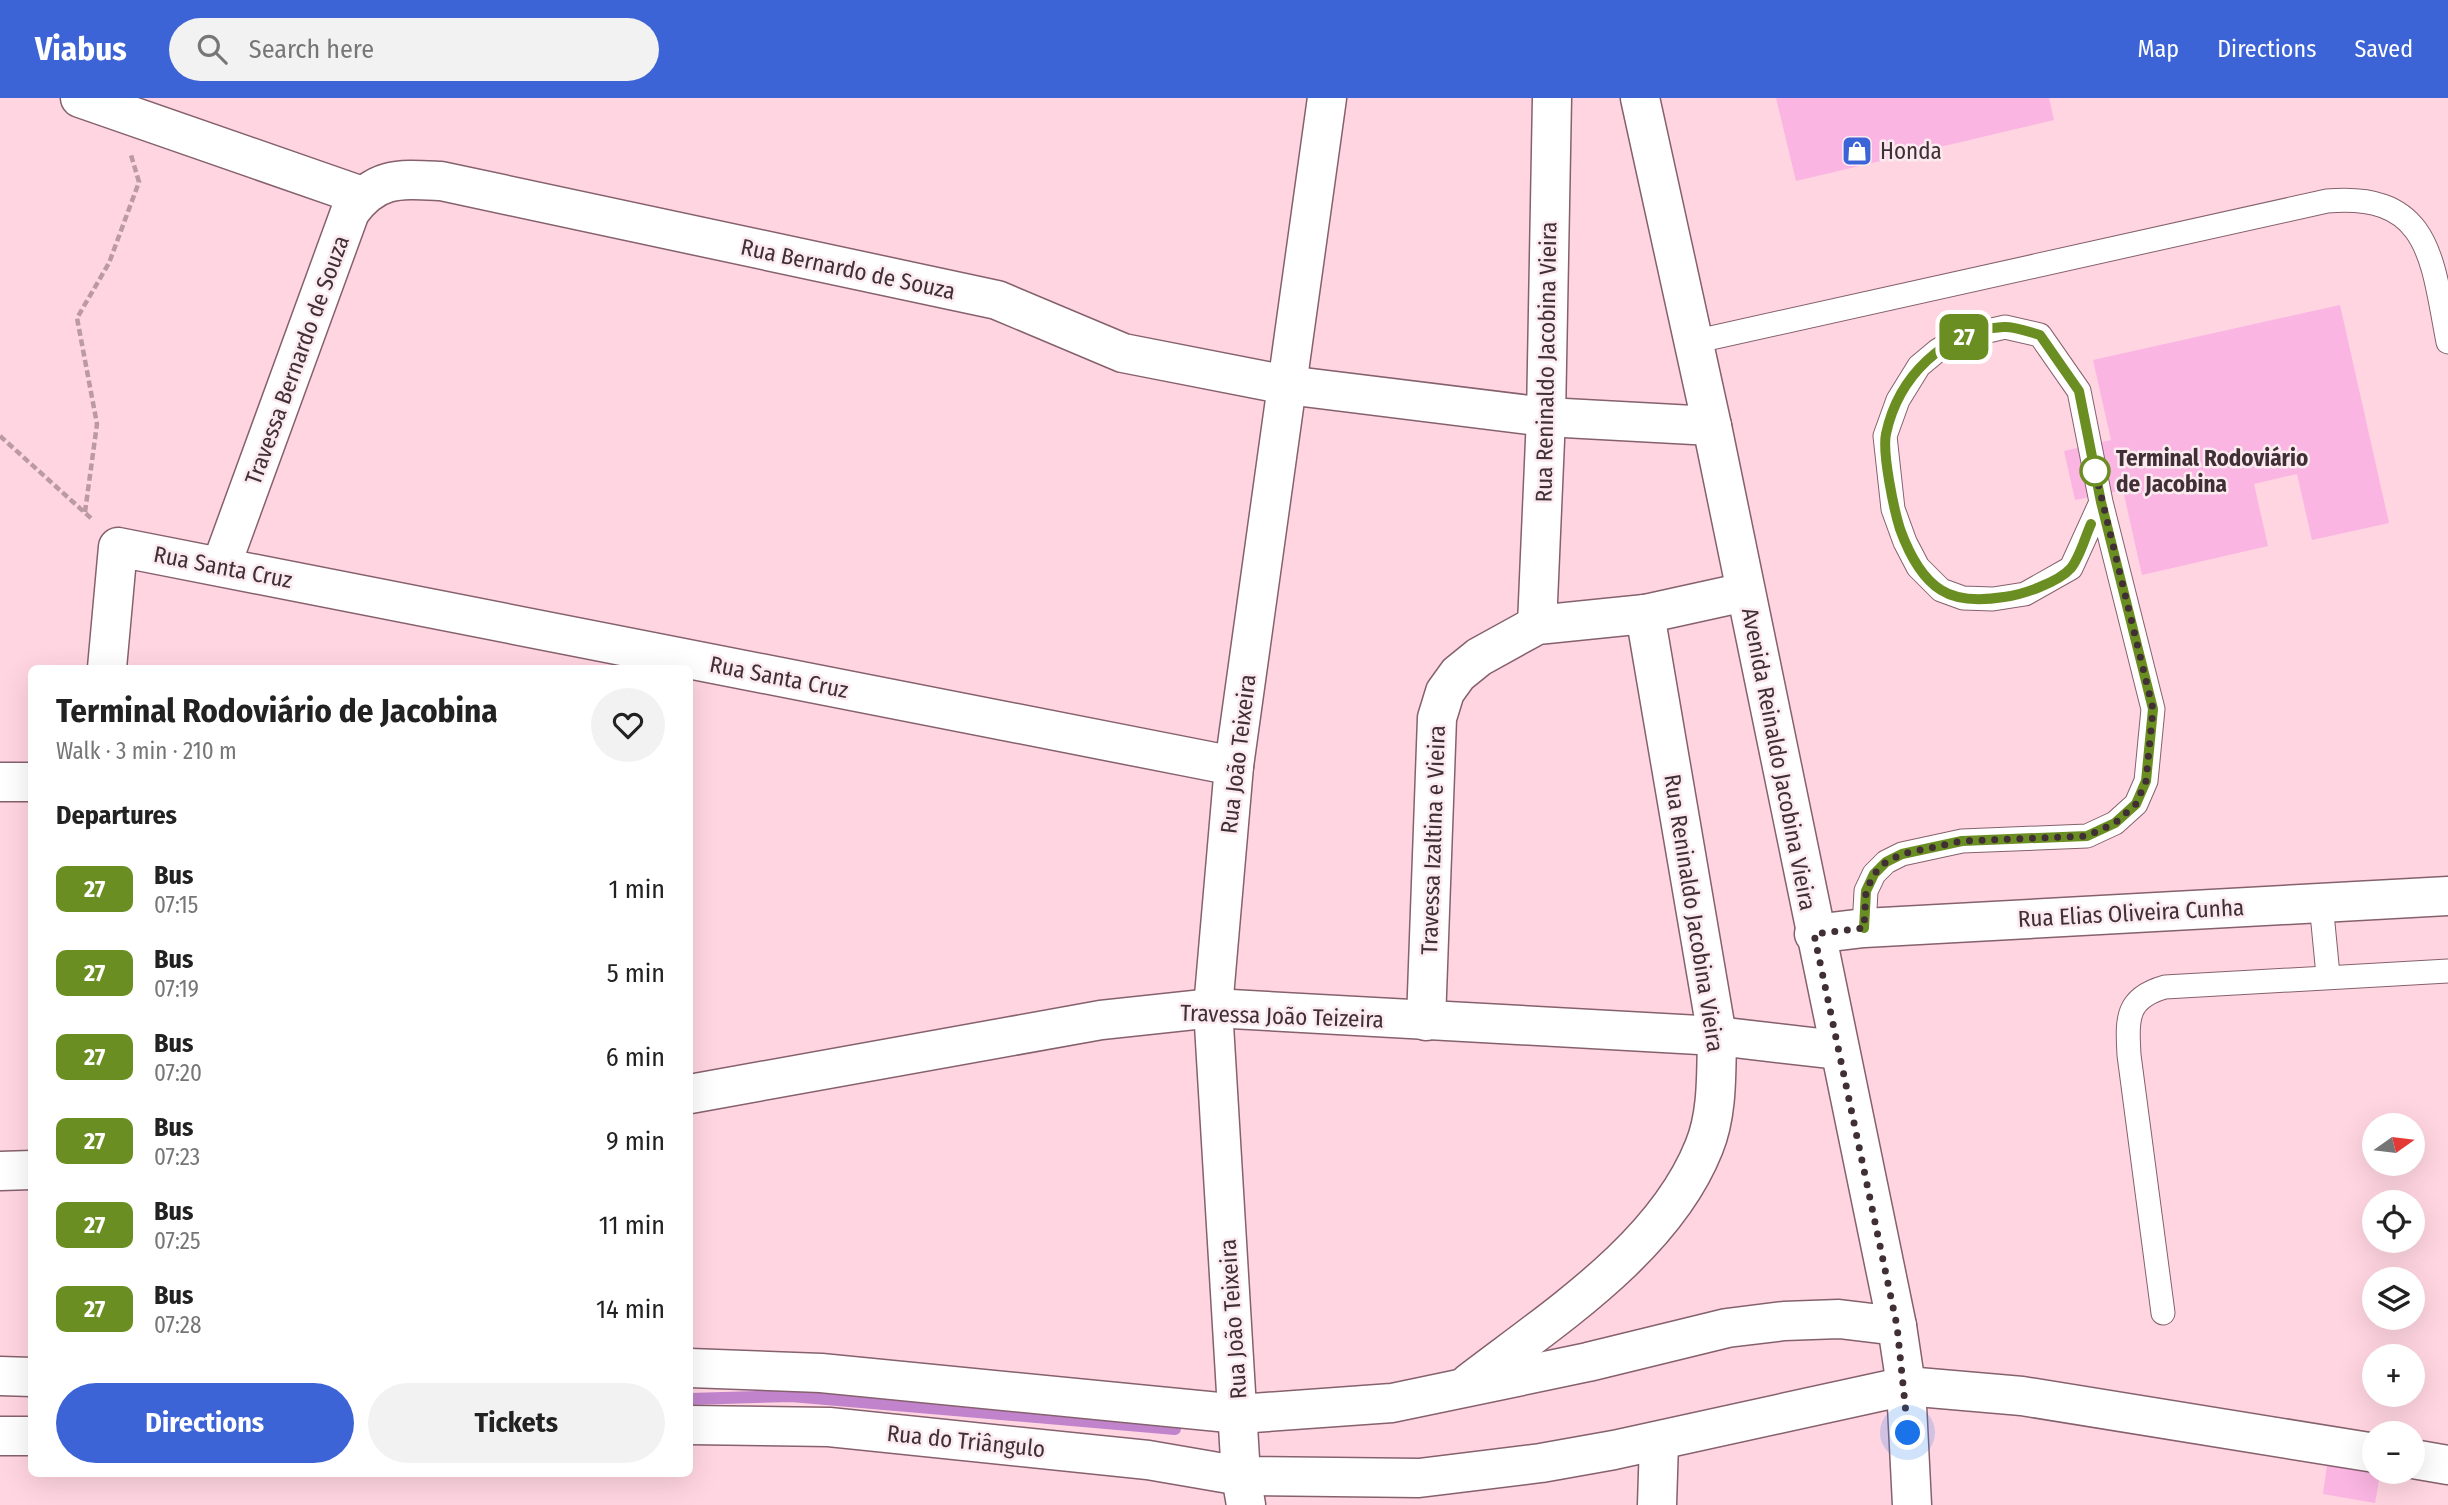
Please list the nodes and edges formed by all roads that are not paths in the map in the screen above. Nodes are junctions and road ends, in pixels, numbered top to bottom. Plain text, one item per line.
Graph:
1 (80, 98) edge
2 (1327, 98) edge
3 (1552, 98) edge
4 (1640, 98) edge
5 (362, 196) junction
6 (1693, 342) junction
7 (2448, 342) edge
8 (1287, 385) junction
9 (1546, 417) junction
10 (1712, 426) junction
11 (2101, 502) junction
12 (221, 566) junction
13 (1745, 592) junction
14 (1645, 614) junction
15 (1537, 625) junction
16 (107, 665) edge
17 (1234, 766) junction
18 (0, 782) edge
19 (28, 782) edge
20 (2448, 896) edge
21 (2321, 903) junction
22 (1864, 928) junction
23 (1814, 934) junction
24 (2448, 971) edge
25 (2328, 975) junction
26 (1213, 1009) junction
27 (1426, 1021) junction
28 (1717, 1036) junction
29 (1838, 1050) junction
30 (693, 1093) edge
31 (28, 1170) edge
32 (0, 1171) edge
33 (2163, 1313) dead end
34 (1897, 1326) junction
35 (693, 1368) edge
36 (0, 1376) edge
37 (28, 1377) edge
38 (1906, 1386) junction
39 (1459, 1390) junction
40 (1239, 1414) junction
41 (693, 1425) edge
42 (0, 1436) edge
43 (28, 1436) edge
44 (1659, 1441) junction
45 (2362, 1451) edge
46 (2425, 1462) edge
47 (2448, 1465) edge
48 (1419, 1478) junction
49 (1243, 1490) edge
50 (1449, 1505) edge
51 (1657, 1505) edge
52 (1912, 1505) edge

1 - 5 street
2 - 8 street, Rua João Teixeira
3 - 9 street, Rua Reninaldo Jacobina Vieira
4 - 6 street, Avenida Reinaldo Jacobina Vieira
5 - 8 street, Rua Bernardo de Souza
5 - 12 street, Travessa Bernardo de Souza
6 - 7 lane
6 - 10 street, Avenida Reinaldo Jacobina Vieira
8 - 9 street, Rua Bernardo de Souza
8 - 17 street, Rua João Teixeira
9 - 10 street, Rua Bernardo de Souza
9 - 15 street, Rua Reninaldo Jacobina Vieira
10 - 13 street, Avenida Reinaldo Jacobina Vieira
11 - 11 lane
11 - 22 lane
12 - 16 street, Rua Santa Cruz
12 - 17 street, Rua Santa Cruz
13 - 14 street, Travessa Izaltina e Vieira
13 - 23 street, Avenida Reinaldo Jacobina Vieira
14 - 15 street, Travessa Izaltina e Vieira
14 - 28 street, Rua Reninaldo Jacobina Vieira
15 - 27 street, Travessa Izaltina e Vieira
17 - 26 street, Rua João Teixeira
18 - 19 street
20 - 21 street, Rua Elias Oliveira Cunha
21 - 22 street, Rua Elias Oliveira Cunha
21 - 25 lane
22 - 23 street, Rua Elias Oliveira Cunha
23 - 29 street, Avenida Reinaldo Jacobina Vieira
24 - 25 lane
25 - 33 lane
26 - 27 street, Travessa João Teizeira
26 - 30 street, Travessa João Teizeira
26 - 40 street, Rua João Teixeira
27 - 28 street, Travessa João Teizeira
28 - 29 street, Travessa João Teizeira
28 - 39 street, Rua Reninaldo Jacobina Vieira
29 - 34 street, Avenida Reinaldo Jacobina Vieira
31 - 32 street
34 - 38 street, Avenida Reinaldo Jacobina Vieira
34 - 39 street
35 - 40 street
36 - 37 street
38 - 44 street, Rua do Triângulo
38 - 45 street, Rua do Triângulo
38 - 52 street, Avenida Reinaldo Jacobina Vieira
39 - 40 street, Rua Reninaldo Jacobina Vieira
40 - 49 street, Rua João Teixeira
41 - 49 street, Rua do Triângulo
42 - 43 street
44 - 48 street, Rua do Triângulo
44 - 51 street
46 - 47 street
48 - 49 street, Rua do Triângulo
48 - 50 street

